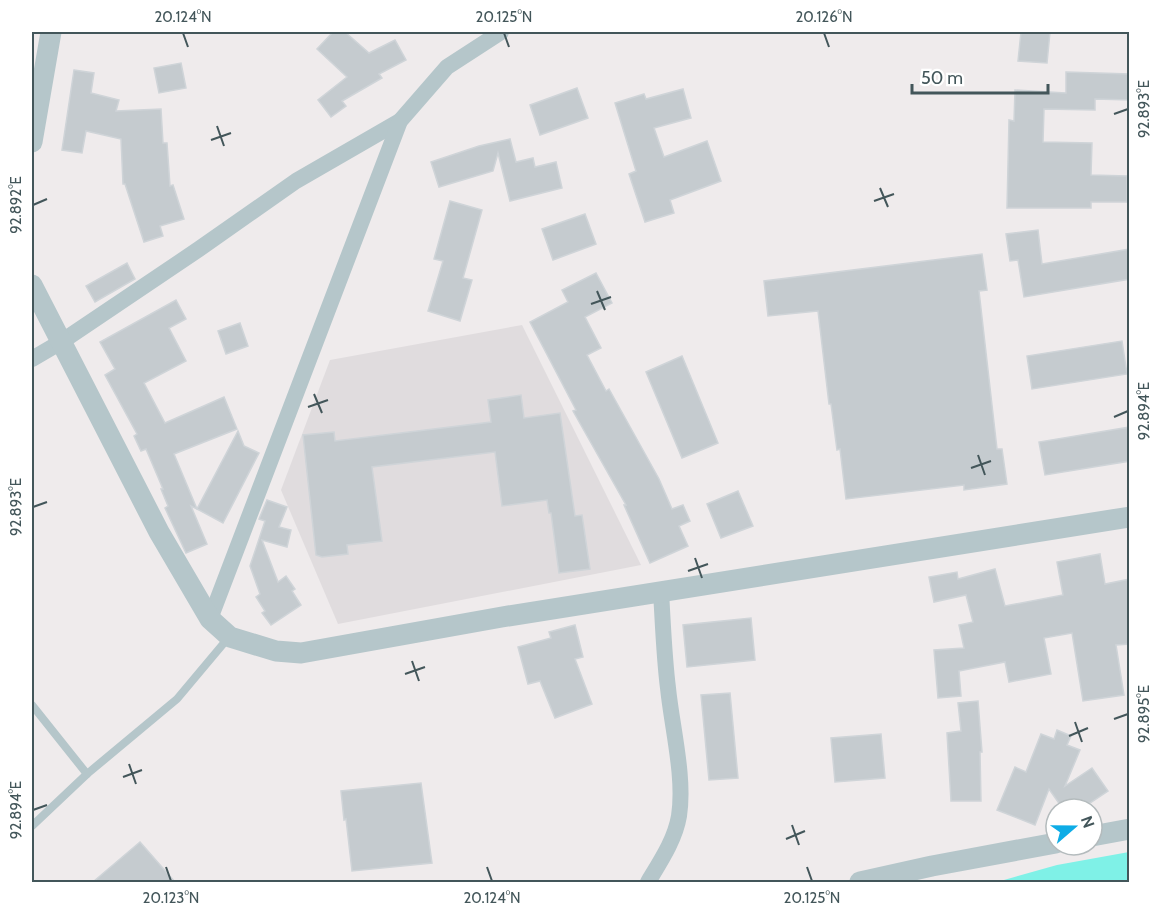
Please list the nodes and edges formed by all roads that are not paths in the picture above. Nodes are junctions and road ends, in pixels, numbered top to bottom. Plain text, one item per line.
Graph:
1 (51, 32) edge
2 (501, 32) edge
3 (400, 121) junction
4 (32, 142) edge
5 (32, 285) edge
6 (61, 342) junction
7 (32, 359) edge
8 (1130, 517) edge
9 (661, 591) junction
10 (210, 619) junction
11 (230, 637) junction
12 (32, 705) edge
13 (87, 774) junction
14 (32, 826) edge
15 (1130, 829) edge
16 (1104, 834) edge
17 (1044, 845) edge
18 (648, 882) edge
19 (860, 882) edge

1 - 4 street
2 - 3 street
3 - 6 street
3 - 10 street
5 - 6 street
6 - 7 street
6 - 10 street
8 - 9 street
9 - 11 street
9 - 18 street
10 - 11 street
11 - 13 lane
12 - 13 lane
13 - 14 lane
15 - 16 street
17 - 19 street

